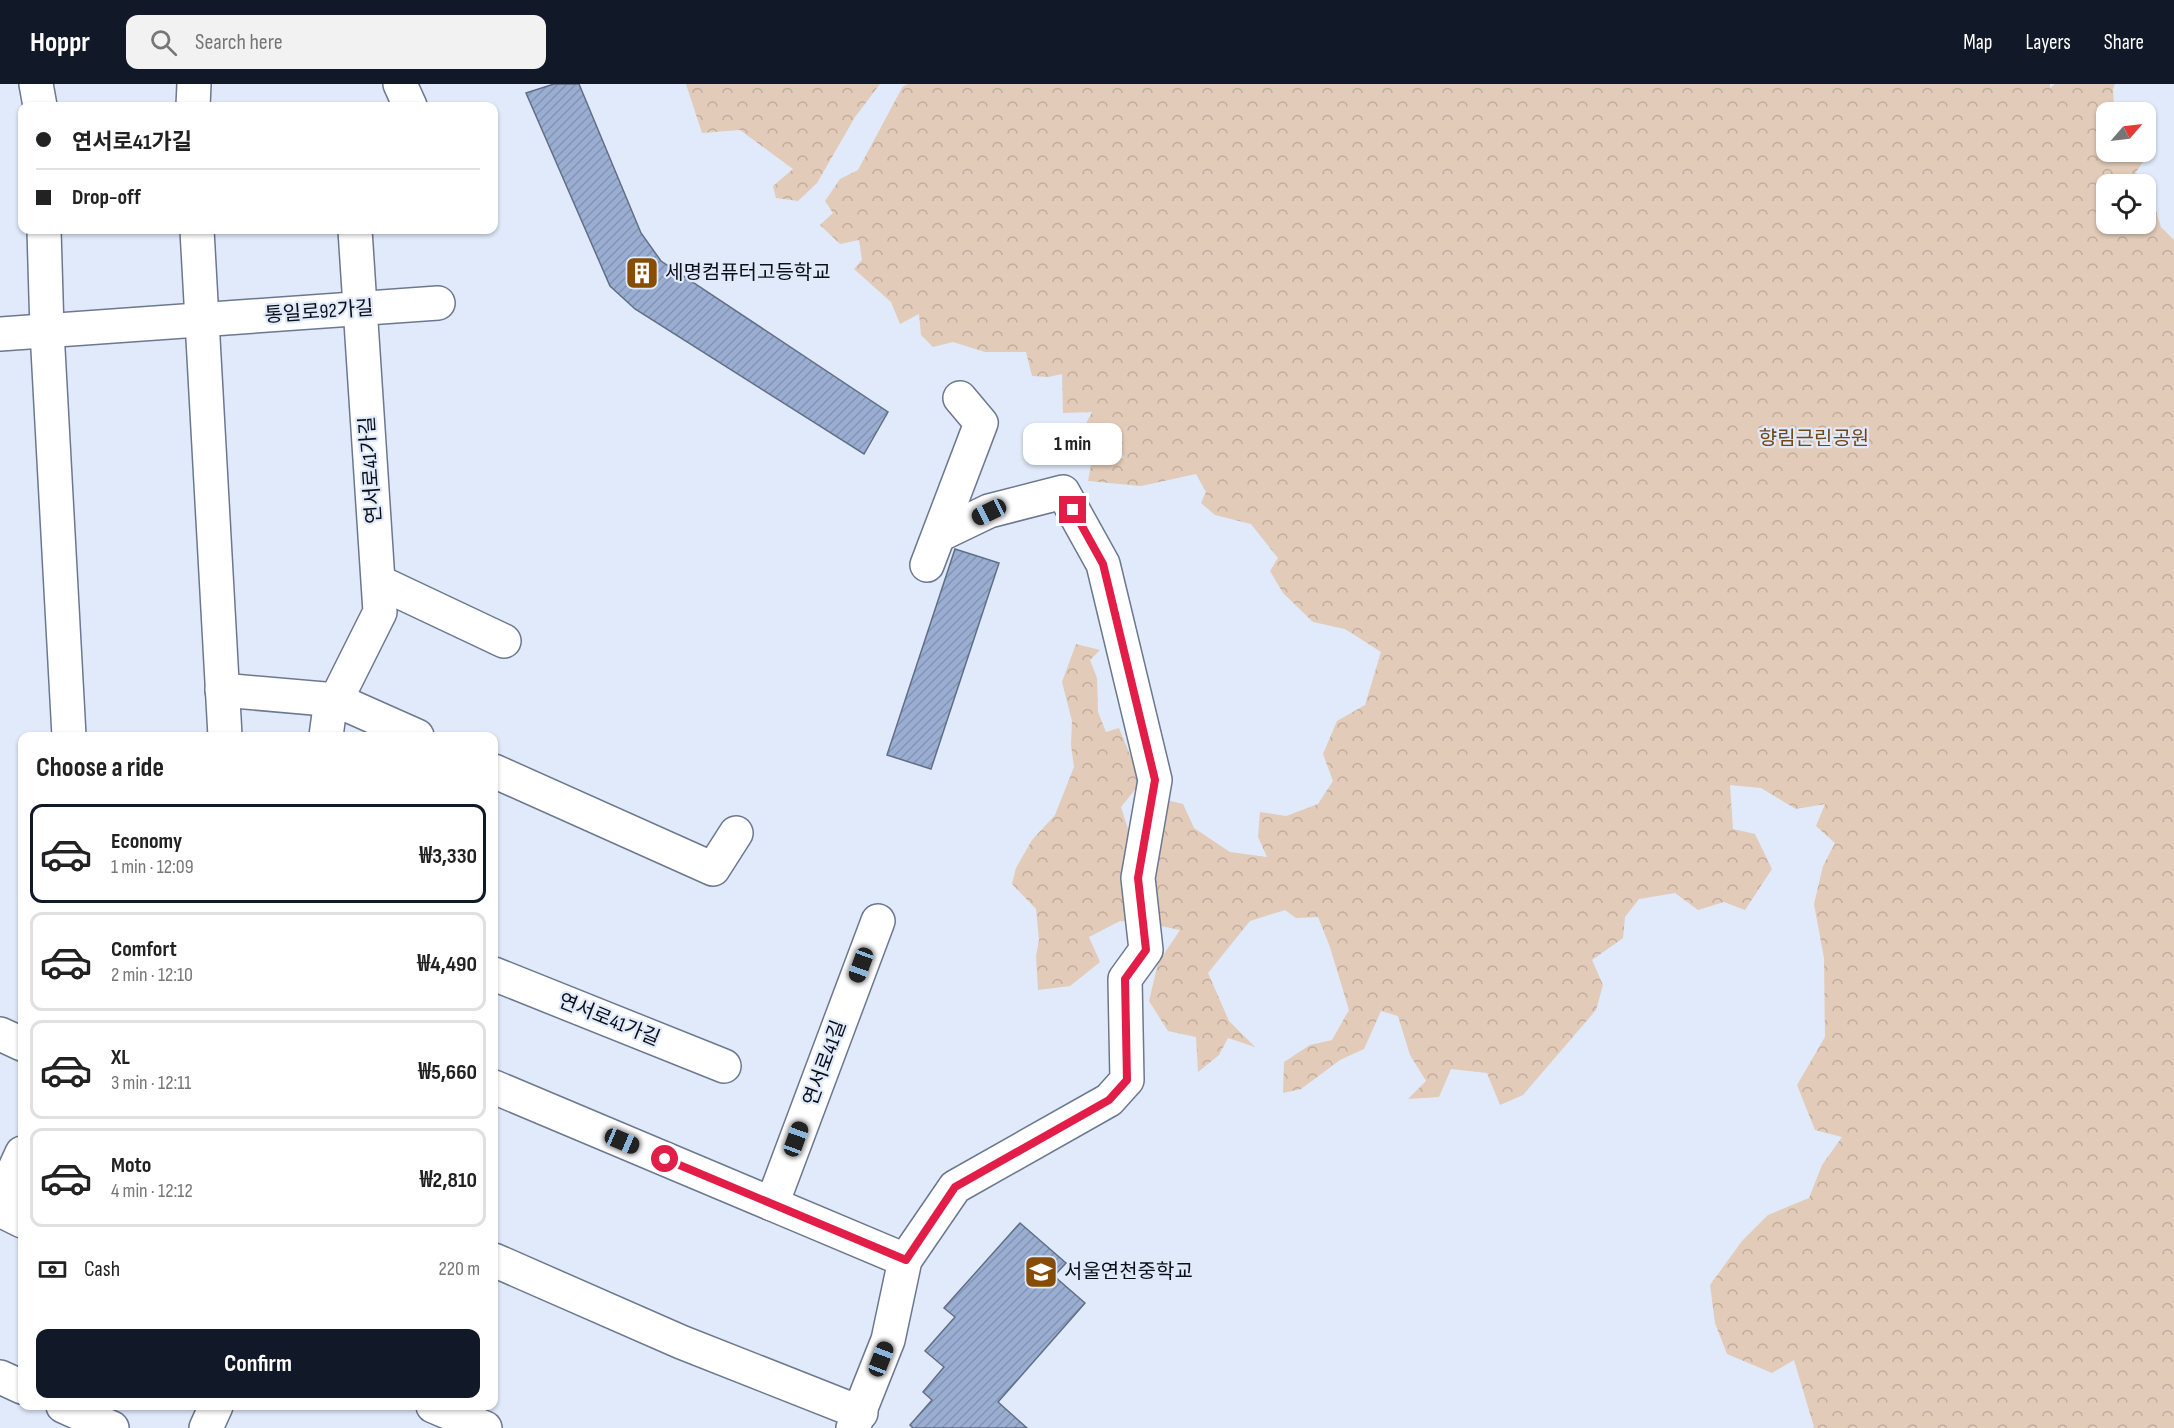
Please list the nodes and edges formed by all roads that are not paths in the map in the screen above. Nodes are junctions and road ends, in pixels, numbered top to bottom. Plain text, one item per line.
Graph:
1 (36, 84) edge
2 (195, 84) edge
3 (400, 84) edge
4 (39, 102) edge
5 (193, 102) edge
6 (408, 102) edge
7 (44, 234) edge
8 (197, 234) edge
9 (355, 234) edge
10 (438, 303) dead end
11 (359, 309) junction
12 (201, 320) junction
13 (47, 331) junction
14 (0, 334) edge
15 (960, 398) dead end
16 (379, 582) junction
17 (504, 642) dead end
18 (222, 690) junction
19 (336, 700) junction
20 (69, 732) edge
21 (225, 732) edge
22 (327, 732) edge
23 (408, 732) edge
24 (498, 773) edge
25 (736, 833) dead end
26 (878, 921) dead end
27 (498, 976) edge
28 (0, 1034) edge
29 (18, 1042) edge
30 (724, 1066) dead end
31 (498, 1089) edge
32 (18, 1162) edge
33 (0, 1201) edge
34 (772, 1204) junction
35 (0, 1210) edge
36 (18, 1219) edge
37 (906, 1260) junction
38 (498, 1262) edge
39 (0, 1377) edge
40 (18, 1385) edge
41 (72, 1410) edge
42 (214, 1410) edge
43 (442, 1410) edge
44 (857, 1421) edge
45 (112, 1428) edge
46 (206, 1428) edge
47 (485, 1428) edge

1 - 4 street
2 - 5 street
3 - 6 street
7 - 13 street
8 - 12 street
9 - 11 street, 연서로41가길
10 - 11 street, 통일로92가길
11 - 12 street, 통일로92가길
11 - 16 street, 연서로41가길
12 - 13 street, 통일로92가길
12 - 18 street
13 - 14 street, 통일로92가길
13 - 20 street
15 - 37 street
16 - 17 street
16 - 19 street, 연서로41가길
18 - 19 street
18 - 21 street
19 - 22 street, 연서로41가길
19 - 23 street
24 - 25 street
26 - 34 street, 연서로41길
27 - 30 street, 연서로41가길
28 - 29 street
31 - 34 street
32 - 33 street
34 - 37 street
35 - 36 street
37 - 44 street
38 - 44 street
39 - 40 street
41 - 45 street
42 - 46 street
43 - 47 street

